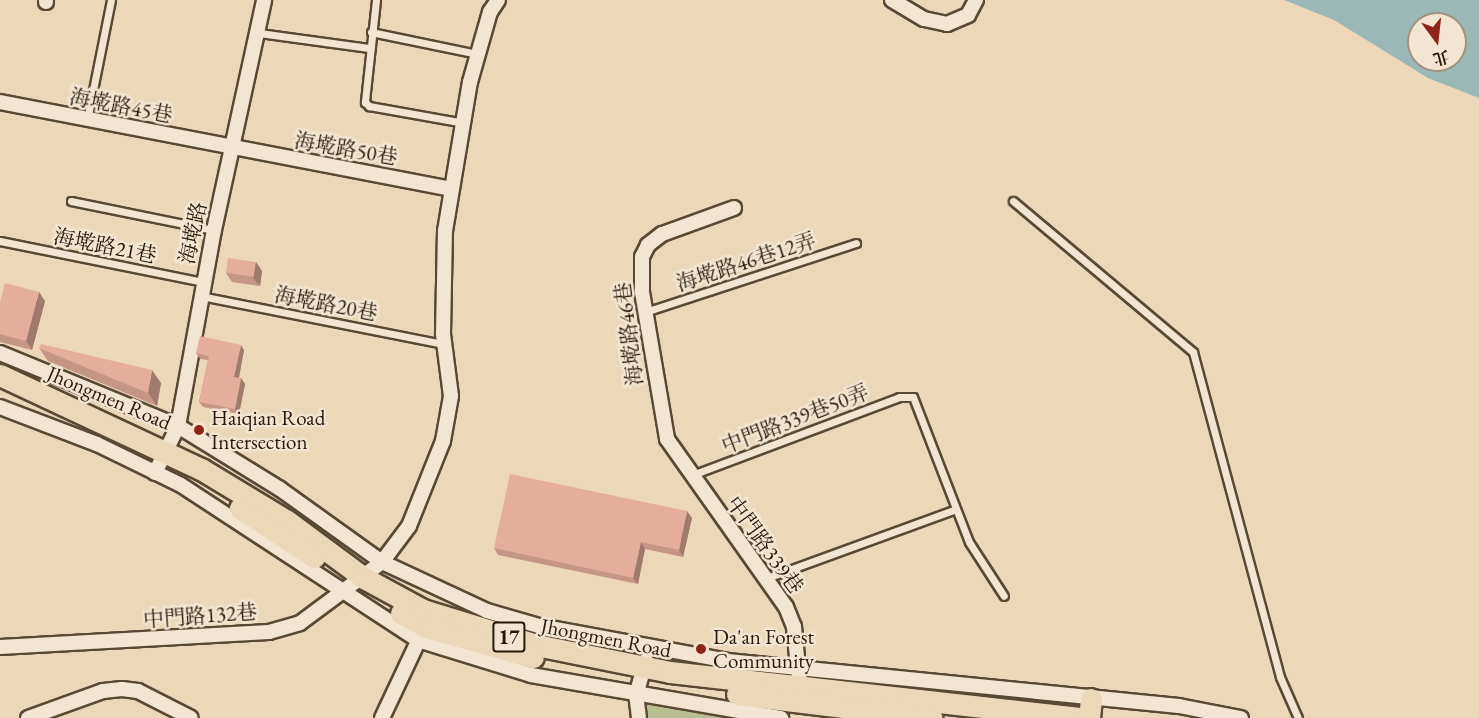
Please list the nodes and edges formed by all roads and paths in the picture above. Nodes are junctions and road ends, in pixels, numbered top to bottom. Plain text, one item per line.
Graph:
1 (111, 0) edge
2 (264, 0) edge
3 (376, 0) edge
4 (498, 0) edge
5 (892, 0) edge
6 (976, 0) edge
7 (371, 32) junction
8 (259, 33) junction
9 (369, 48) junction
10 (477, 54) junction
11 (0, 102) edge
12 (87, 120) junction
13 (464, 123) junction
14 (234, 149) junction
15 (452, 189) junction
16 (71, 201) dead end
17 (1012, 201) dead end
18 (734, 208) dead end
19 (214, 230) junction
20 (0, 241) edge
21 (856, 243) dead end
22 (202, 289) junction
23 (645, 312) junction
24 (444, 344) junction
25 (0, 353) edge
26 (0, 375) edge
27 (0, 391) edge
28 (658, 405) joint
29 (0, 407) edge
30 (178, 426) junction
31 (161, 463) junction
32 (690, 476) junction
33 (956, 509) junction
34 (382, 562) junction
35 (764, 579) junction
36 (354, 585) junction
37 (1004, 596) dead end
38 (422, 633) junction
39 (0, 647) edge
40 (642, 672) junction
41 (804, 695) edge
42 (1033, 708) edge
43 (1090, 708) edge
44 (37, 717) edge
45 (191, 718) edge
46 (382, 718) edge
47 (639, 718) edge
48 (781, 718) edge
49 (932, 718) edge
50 (1079, 718) edge
51 (1241, 718) edge
52 (1298, 718) edge

1 - 12 lane
2 - 8 street, 海墘路
3 - 7 lane
4 - 10 street, 中門路132巷
5 - 6 street
7 - 9 lane
7 - 10 lane
8 - 9 lane
8 - 14 street, 海墘路
9 - 13 lane
10 - 13 street, 中門路132巷
11 - 12 street, 海墘路45巷
12 - 14 street, 海墘路45巷
13 - 15 street, 中門路132巷
14 - 15 street, 海墘路50巷
14 - 19 street, 海墘路
15 - 24 street, 中門路132巷
16 - 19 lane
17 - 52 lane
18 - 23 street, 海墘路46巷
19 - 22 street, 海墘路
20 - 22 lane, 海墘路21巷
21 - 23 lane, 海墘路46巷12弄
22 - 24 lane, 海墘路20巷
22 - 30 street, 海墘路
23 - 28 street, 海墘路46巷
24 - 34 street, 中門路132巷
25 - 30 street, Jhongmen Road
26 - 31 main road, Jhongmen Road / 17
27 - 31 main road, Jhongmen Road / 17
28 - 32 street, 中門路339巷
29 - 31 street, Jhongmen Road
30 - 31 street, 海墘路
30 - 34 street, Jhongmen Road
31 - 36 main road, Jhongmen Road / 17
32 - 33 lane, 中門路339巷50弄
32 - 35 street, 中門路339巷
33 - 35 lane
33 - 37 lane
34 - 36 street, 中門路132巷
34 - 40 street, Jhongmen Road
35 - 41 street, 中門路339巷
36 - 38 main road, Jhongmen Road / 17
36 - 39 street, 中門路132巷
36 - 40 main road, Jhongmen Road / 17
38 - 40 main road, Jhongmen Road / 17
38 - 46 street
40 - 41 main road, Jhongmen Road / 17
40 - 47 street
40 - 48 street, Jhongmen Road
41 - 42 main road, Jhongmen Road / 17
41 - 49 main road, Jhongmen Road / 17
42 - 43 street, Jhongmen Road
42 - 50 main road, Jhongmen Road / 17
43 - 51 street, Jhongmen Road
44 - 45 street

